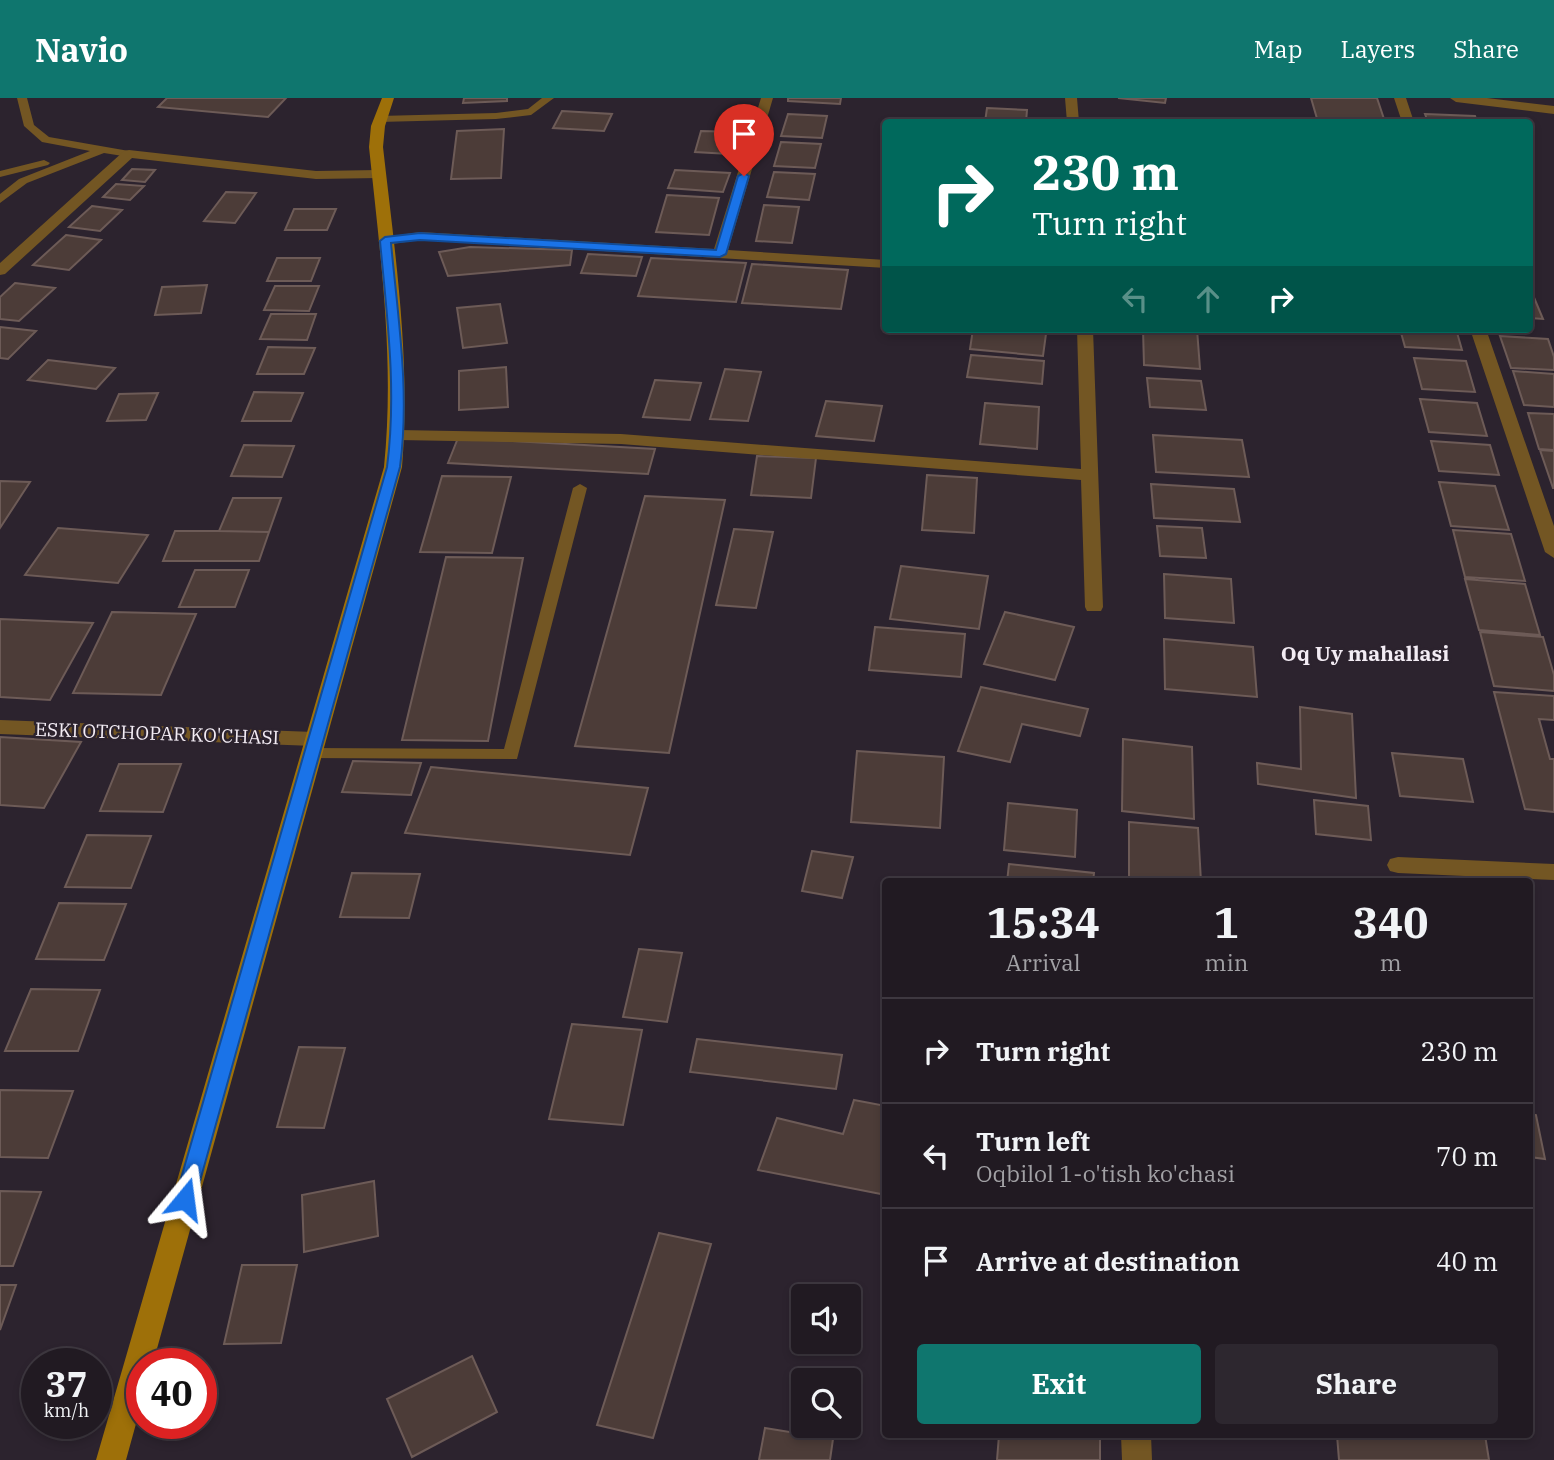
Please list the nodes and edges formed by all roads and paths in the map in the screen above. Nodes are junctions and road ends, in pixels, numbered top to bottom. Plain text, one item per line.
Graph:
1 (22, 98) edge
2 (388, 98) edge
3 (549, 98) edge
4 (767, 98) edge
5 (1071, 98) edge
6 (1400, 98) edge
7 (1456, 98) edge
8 (1554, 110) edge
9 (379, 119) junction
10 (1073, 119) edge
11 (1407, 119) edge
12 (102, 150) junction
13 (129, 153) junction
14 (0, 174) edge
15 (379, 174) junction
16 (0, 200) edge
17 (385, 241) junction
18 (720, 254) junction
19 (882, 264) edge
20 (0, 271) edge
21 (1086, 333) edge
22 (1479, 333) edge
23 (398, 435) junction
24 (1088, 475) junction
25 (580, 488) dead end
26 (1554, 552) edge
27 (1094, 607) dead end
28 (0, 727) edge
29 (313, 747) junction
30 (1398, 864) dead end
31 (1554, 872) edge
32 (1136, 1438) edge
33 (111, 1460) edge
34 (1137, 1460) edge

1 - 12 lane
2 - 9 street
3 - 9 lane
4 - 18 street
5 - 10 street
6 - 11 street
7 - 8 street
9 - 15 street
12 - 13 lane
12 - 14 lane
12 - 16 lane
13 - 15 street
13 - 20 street
15 - 17 street
17 - 18 street
17 - 23 street
18 - 19 street
21 - 24 street
22 - 26 street
23 - 24 street
23 - 29 street
24 - 27 street
25 - 29 lane
28 - 29 street, ESKI OTCHOPAR KO'CHASI
29 - 33 street
30 - 31 street
32 - 34 street

